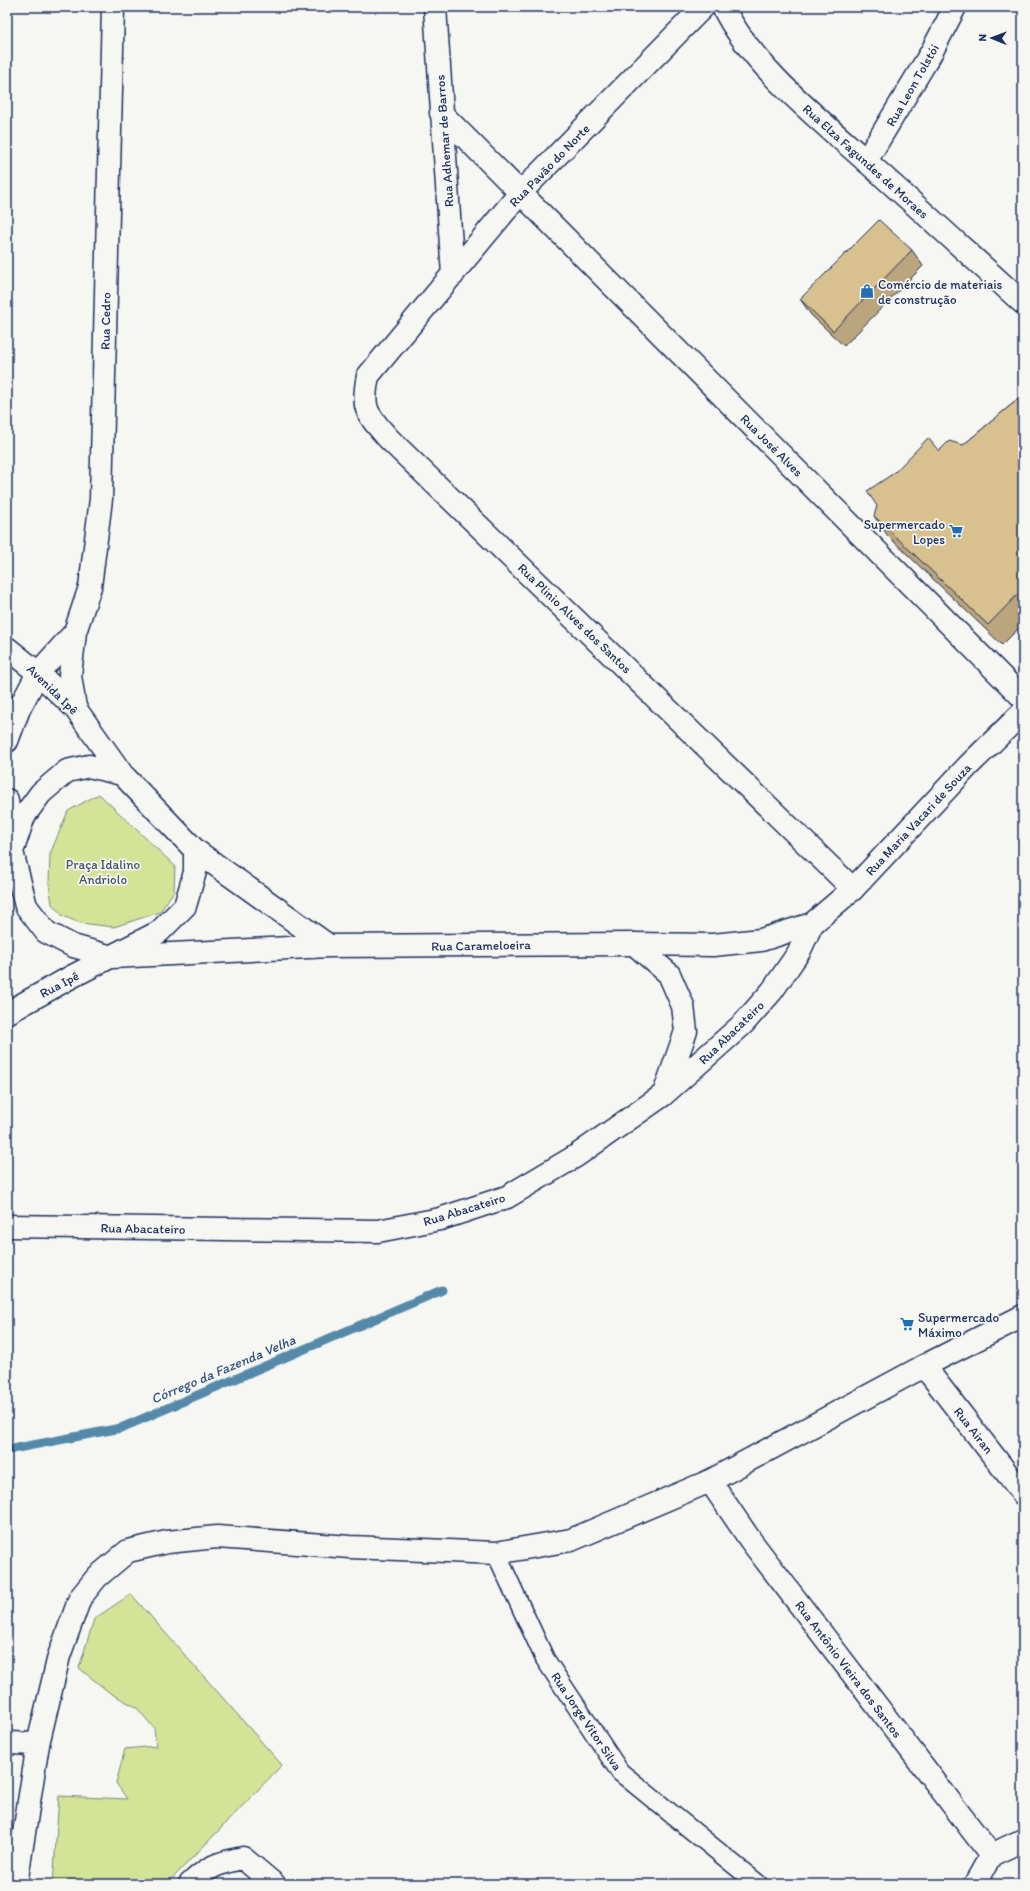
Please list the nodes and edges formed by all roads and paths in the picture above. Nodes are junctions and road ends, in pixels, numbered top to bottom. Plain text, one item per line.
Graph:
1 (113, 7) edge
2 (436, 7) edge
3 (703, 7) edge
4 (723, 7) edge
5 (955, 7) edge
6 (441, 113) junction
7 (866, 161) junction
8 (521, 192) junction
9 (453, 275) junction
10 (1023, 303) edge
11 (404, 332) joint
12 (75, 632) junction
13 (7, 648) edge
14 (38, 673) junction
15 (1023, 698) edge
16 (74, 708) junction
17 (1023, 712) edge
18 (7, 741) edge
19 (122, 774) junction
20 (7, 800) edge
21 (195, 850) junction
22 (9, 858) edge
23 (853, 889) junction
24 (812, 924) junction
25 (634, 944) junction
26 (328, 946) junction
27 (112, 957) junction
28 (7, 1013) edge
29 (663, 1095) junction
30 (7, 1226) edge
31 (1023, 1316) edge
32 (924, 1366) junction
33 (710, 1481) junction
34 (1023, 1494) edge
35 (496, 1553) junction
36 (7, 1743) edge
37 (38, 1744) junction
38 (1023, 1840) edge
39 (991, 1855) junction
40 (16, 1884) edge
41 (190, 1884) edge
42 (274, 1884) edge
43 (758, 1884) edge
44 (975, 1884) edge

1 - 12 street, Rua Cedro
2 - 6 street, Rua Adhemar de Barros
3 - 8 street, Rua Pavão do Norte
4 - 7 street, Rua Elza Fagundes de Moraes
5 - 7 street, Rua Leon Tolstói
6 - 8 street, Rua José Alves
6 - 9 street, Rua Adhemar de Barros
7 - 10 street, Rua Elza Fagundes de Moraes
8 - 9 street, Rua Pavão do Norte
8 - 15 street, Rua José Alves
9 - 11 street, Rua Pavão do Norte
11 - 23 street, Rua Plinio Alves dos Santos
12 - 14 street, Rua Cedro
12 - 16 street, Rua Cedro
13 - 14 street, Avenida Ipê
14 - 16 street, Avenida Ipê
14 - 18 street, Rua Cedro
16 - 19 street, Avenida Ipê
17 - 23 street, Rua Maria Vacari de Souza
19 - 21 street
19 - 22 street
20 - 22 street
21 - 26 street
21 - 27 street
22 - 27 street
23 - 24 street, Rua Maria Vacari de Souza
24 - 25 street, Rua Carameloeira
24 - 29 street, Rua Abacateiro
25 - 26 street, Rua Carameloeira
25 - 29 street
26 - 27 street, Rua Carameloeira
27 - 28 street, Rua Ipê
29 - 30 street, Rua Abacateiro
31 - 32 street
32 - 33 street
32 - 34 street, Rua Airan
33 - 35 street
33 - 39 street, Rua Antônio Vieira dos Santos
35 - 37 street
35 - 43 lane, Rua Jorge Vitor Silva
36 - 37 street
37 - 40 street
38 - 39 street
39 - 44 street
41 - 42 street

